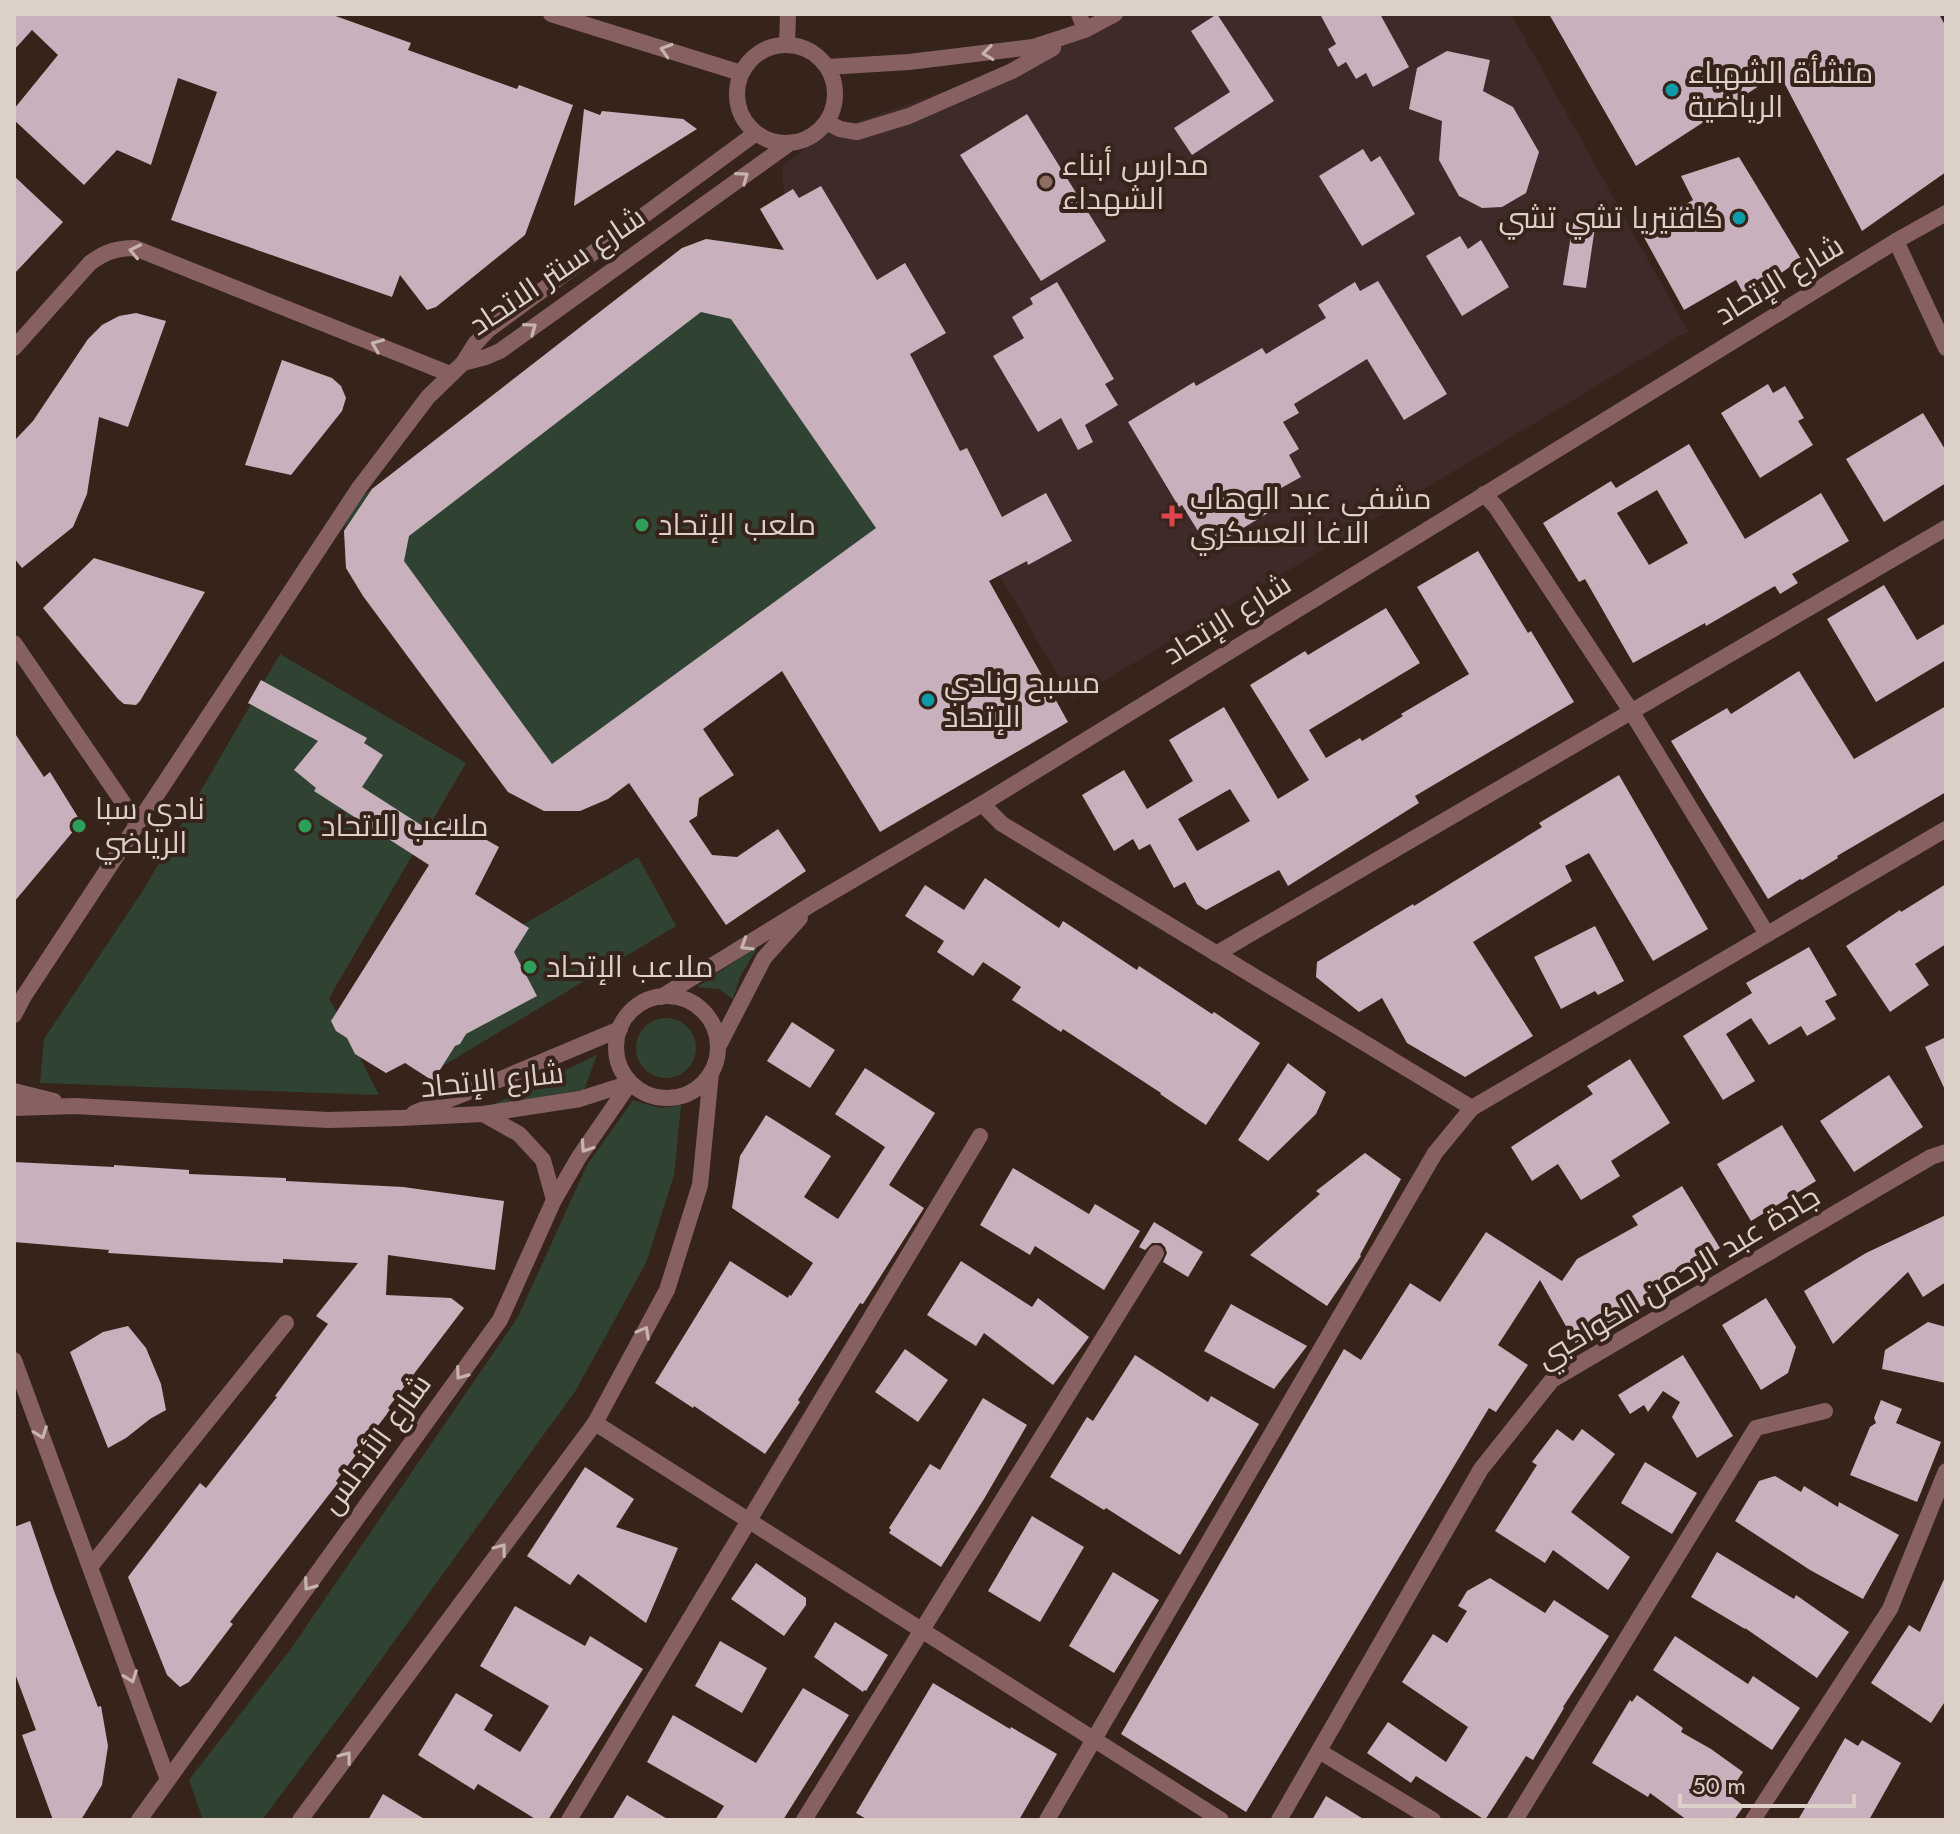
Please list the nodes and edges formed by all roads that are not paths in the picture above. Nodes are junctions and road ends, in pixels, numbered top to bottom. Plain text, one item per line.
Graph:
1 (551, 14) edge
2 (788, 14) edge
3 (1079, 14) edge
4 (1115, 14) edge
5 (1078, 33) junction
6 (787, 44) junction
7 (827, 67) junction
8 (741, 73) junction
9 (826, 122) junction
10 (756, 133) junction
11 (790, 143) junction
12 (1946, 213) edge
13 (1896, 241) junction
14 (14, 348) edge
15 (1946, 348) edge
16 (463, 363) junction
17 (450, 374) junction
18 (1484, 494) junction
19 (1946, 528) edge
20 (14, 643) edge
21 (1631, 711) junction
22 (982, 804) junction
23 (137, 823) junction
24 (1946, 829) edge
25 (812, 904) junction
26 (1767, 934) junction
27 (1216, 954) junction
28 (661, 997) junction
29 (19, 1000) edge
30 (14, 1015) edge
31 (620, 1029) junction
32 (718, 1047) junction
33 (711, 1073) junction
34 (630, 1083) junction
35 (14, 1091) edge
36 (75, 1106) junction
37 (14, 1108) edge
38 (1472, 1108) junction
39 (483, 1114) junction
40 (401, 1118) junction
41 (980, 1136) dead end
42 (1946, 1152) edge
43 (554, 1200) junction
44 (1156, 1253) dead end
45 (286, 1323) dead end
46 (14, 1360) edge
47 (1825, 1411) dead end
48 (595, 1423) junction
49 (1946, 1471) edge
50 (749, 1522) junction
51 (90, 1567) junction
52 (920, 1630) junction
53 (1093, 1740) junction
54 (1319, 1751) junction
55 (168, 1780) junction
56 (139, 1820) edge
57 (300, 1820) edge
58 (569, 1820) edge
59 (804, 1820) edge
60 (1047, 1820) edge
61 (1221, 1820) edge
62 (1279, 1820) edge
63 (1433, 1820) edge
64 (1515, 1820) edge
65 (1753, 1820) edge

8 -> 1 street
2 - 6 street
3 - 5 street
4 - 5 street
5 -> 7 street
5 - 9 street
6 - 7 street
6 - 8 street
7 - 9 street
8 - 10 street
9 - 11 street
10 - 11 street
10 - 16 street, شارع سنتر الاتحاد
16 -> 11 street, شارع سنتر الاتحاد
12 - 13 street, شارع الإتحاد
13 - 15 street
13 - 18 street, شارع الإتحاد
17 -> 14 street
16 - 17 street
17 - 23 street
18 - 21 street
18 - 22 street, شارع الإتحاد
19 - 21 street
20 - 23 street
21 - 26 street
21 - 27 street
22 - 25 street, شارع الإتحاد
22 - 27 street
23 - 29 street
24 - 26 street
25 -> 28 street, شارع الإتحاد
25 - 32 street
26 - 38 street
27 - 38 street
28 - 31 street
28 - 32 street
29 - 30 street
31 - 34 street
31 - 40 street, شارع الإتحاد
32 - 33 street
33 - 34 street
48 -> 33 street
34 - 39 street, شارع الإتحاد
34 -> 43 street, شارع الأندلس
35 - 36 street
36 - 37 street
36 - 40 street
38 - 53 street
39 - 40 street, شارع الإتحاد
39 - 43 street
41 - 50 street
42 - 54 street, جادة عبد الرحمن الكواكبي
43 -> 55 street, شارع الأندلس
44 - 52 street
45 - 51 street
46 -> 51 street
47 - 64 street
48 - 50 street
57 -> 48 street
49 - 65 street
50 - 52 street
50 - 58 street
51 -> 55 street
52 - 53 street
52 - 59 street
53 - 60 street
53 - 61 street
54 - 62 street, جادة عبد الرحمن الكواكبي
54 - 63 street
55 - 56 street, شارع الأندلس

